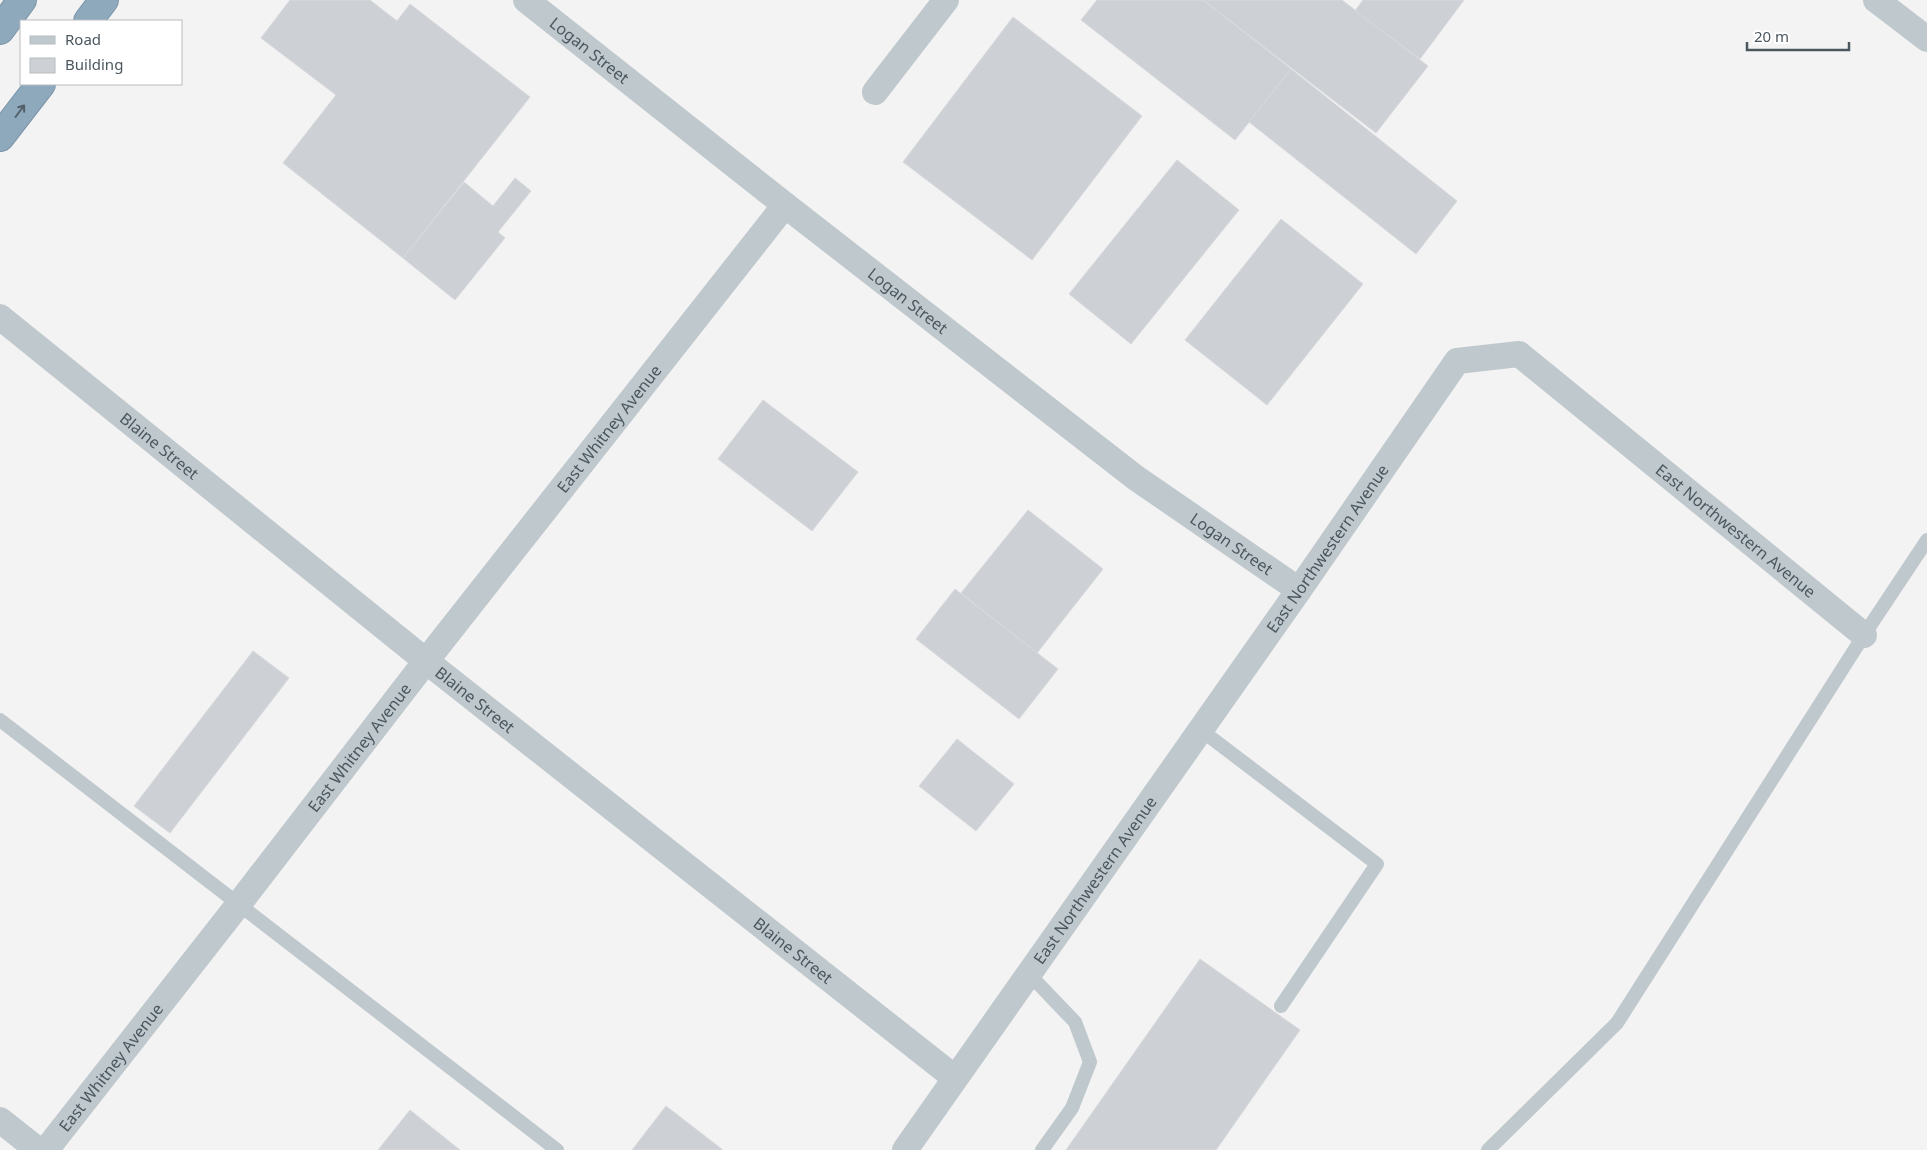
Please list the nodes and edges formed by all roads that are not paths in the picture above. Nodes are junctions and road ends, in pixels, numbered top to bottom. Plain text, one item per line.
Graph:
1 (22, 0) edge
2 (104, 0) edge
3 (526, 0) edge
4 (946, 0) edge
5 (1876, 0) edge
6 (89, 20) edge
7 (0, 30) edge
8 (1927, 39) edge
9 (40, 85) edge
10 (875, 92) dead end
11 (0, 137) edge
12 (785, 205) junction
13 (0, 317) edge
14 (1927, 540) edge
15 (1299, 590) junction
16 (1864, 635) junction
17 (426, 661) junction
18 (0, 720) edge
19 (1201, 730) junction
20 (238, 905) junction
21 (1029, 974) junction
22 (1281, 1006) dead end
23 (955, 1078) junction
24 (0, 1120) edge
25 (38, 1150) edge
26 (46, 1150) edge
27 (557, 1150) edge
28 (905, 1150) edge
29 (1042, 1150) edge
30 (1488, 1150) edge

1 - 7 highway
2 - 6 highway
3 - 12 street, Logan Street
4 - 10 street
5 - 8 street
11 -> 9 highway
12 - 15 street, Logan Street
12 - 17 street, East Whitney Avenue
13 - 17 street, Blaine Street
14 - 16 lane
15 - 16 street, East Northwestern Avenue
15 - 19 street, East Northwestern Avenue
16 - 30 lane
17 - 20 street, East Whitney Avenue
17 - 23 street, Blaine Street
18 - 20 lane
19 - 21 street, East Northwestern Avenue
19 - 22 lane
20 - 26 street, East Whitney Avenue
20 - 27 lane
21 - 23 street, East Northwestern Avenue
21 - 29 lane
23 - 28 street, East Northwestern Avenue
24 - 25 street

